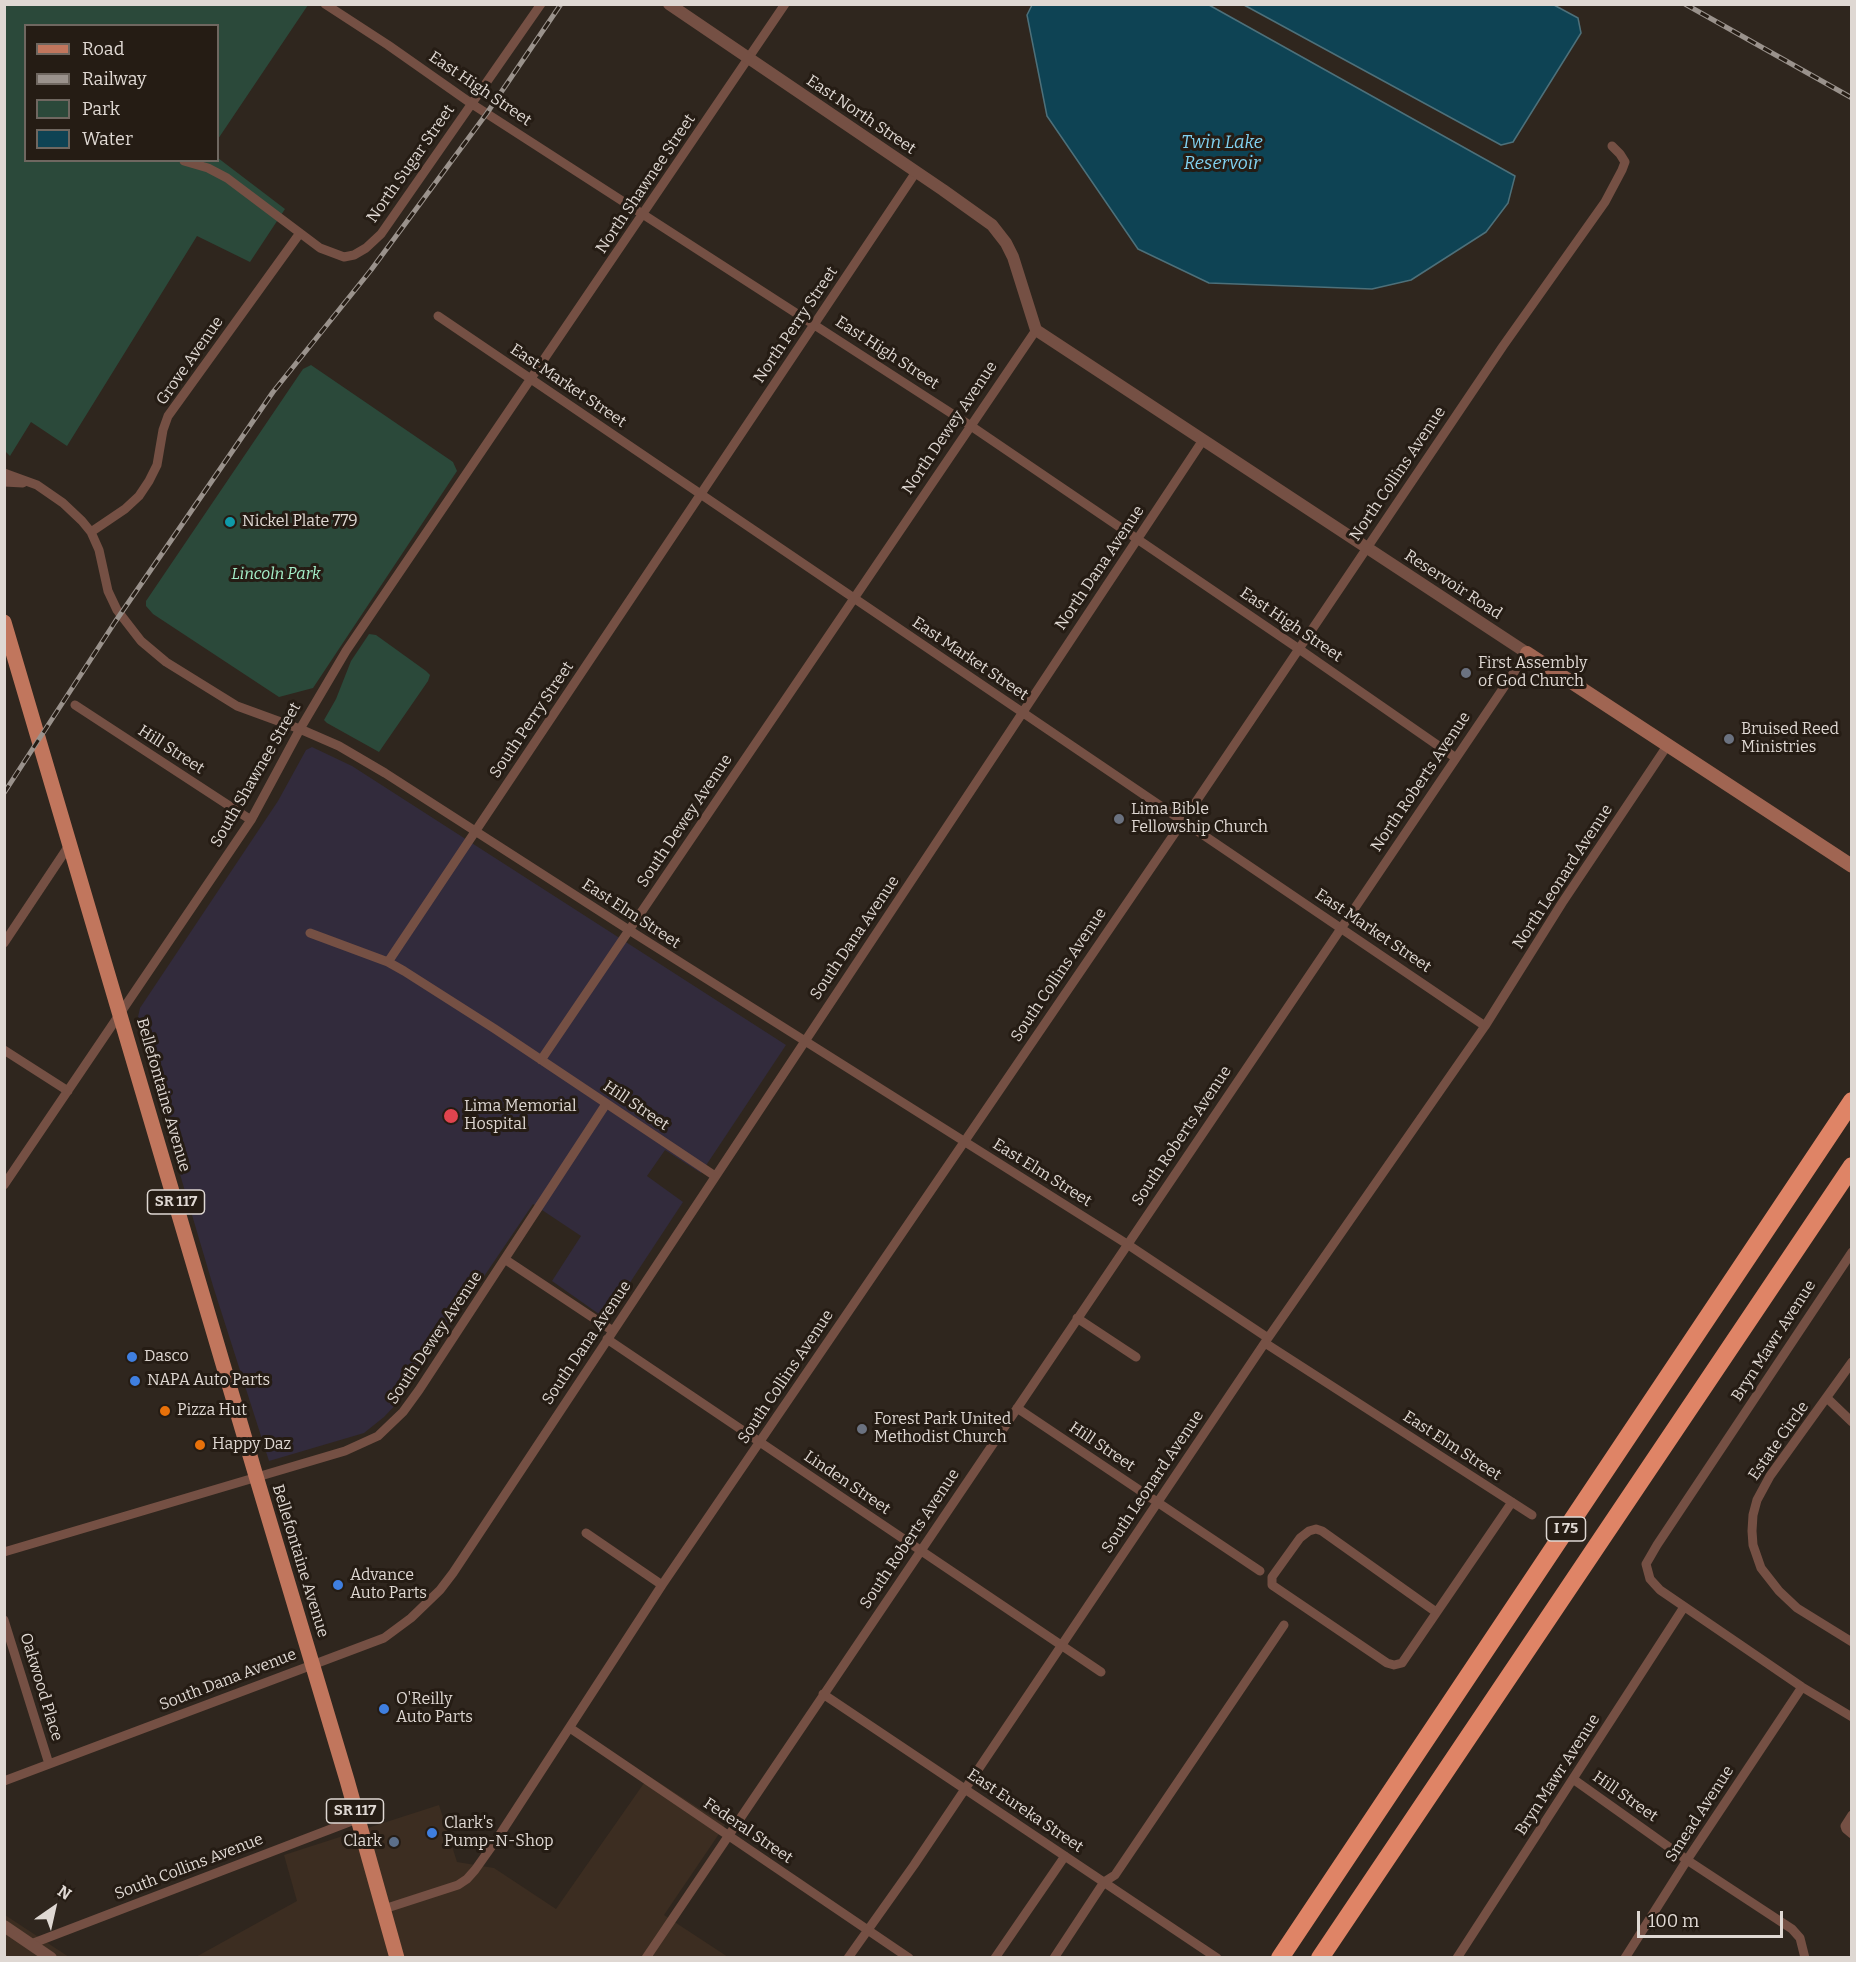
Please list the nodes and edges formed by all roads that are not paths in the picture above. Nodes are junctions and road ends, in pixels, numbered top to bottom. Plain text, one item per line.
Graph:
1 (325, 4) edge
2 (541, 4) edge
3 (669, 4) edge
4 (785, 4) edge
5 (749, 58) junction
6 (472, 104) junction
7 (1612, 146) dead end
8 (187, 162) edge
9 (916, 172) junction
10 (643, 214) junction
11 (300, 233) junction
12 (438, 316) dead end
13 (816, 324) junction
14 (1036, 330) junction
15 (531, 379) junction
16 (971, 426) junction
17 (1203, 440) junction
18 (4, 472) edge
19 (4, 482) edge
20 (29, 483) junction
21 (701, 494) junction
22 (91, 532) junction
23 (1137, 539) junction
24 (1367, 548) junction
25 (854, 598) junction
26 (4, 622) edge
27 (1299, 649) junction
28 (1527, 653) junction
29 (75, 705) dead end
30 (1022, 712) junction
31 (300, 729) junction
32 (1667, 746) junction
33 (1456, 758) junction
34 (251, 820) junction
35 (1183, 821) junction
36 (475, 832) junction
37 (70, 844) junction
38 (1851, 866) edge
39 (1341, 928) junction
40 (629, 930) junction
41 (310, 933) dead end
42 (4, 943) edge
43 (388, 962) junction
44 (120, 1013) junction
45 (1485, 1026) junction
46 (805, 1040) junction
47 (4, 1050) edge
48 (541, 1060) junction
49 (68, 1091) junction
50 (1851, 1101) edge
51 (606, 1104) junction
52 (964, 1142) junction
53 (1851, 1166) edge
54 (715, 1176) junction
55 (4, 1185) edge
56 (1127, 1244) junction
57 (1851, 1252) edge
58 (506, 1260) junction
59 (1077, 1318) junction
60 (610, 1335) junction
61 (1267, 1341) junction
62 (1136, 1358) dead end
63 (1851, 1362) edge
64 (1827, 1398) junction
65 (1017, 1408) junction
66 (1851, 1422) edge
67 (759, 1442) junction
68 (256, 1476) junction
69 (1158, 1502) junction
70 (1512, 1502) junction
71 (1532, 1515) dead end
72 (586, 1533) dead end
73 (920, 1550) junction
74 (4, 1552) edge
75 (1260, 1571) dead end
76 (662, 1585) junction
77 (1684, 1607) junction
78 (1436, 1612) junction
79 (4, 1620) edge
80 (1284, 1625) dead end
81 (1851, 1642) edge
82 (1061, 1645) junction
83 (312, 1664) junction
84 (1101, 1672) dead end
85 (1504, 1682) junction
86 (1802, 1687) junction
87 (823, 1694) junction
88 (1851, 1717) edge
89 (570, 1728) junction
90 (49, 1764) junction
91 (1574, 1779) junction
92 (4, 1781) edge
93 (965, 1789) junction
94 (1851, 1815) edge
95 (357, 1819) junction
96 (1851, 1834) edge
97 (728, 1835) junction
98 (1065, 1856) junction
99 (1687, 1860) junction
100 (1104, 1882) junction
101 (384, 1909) junction
102 (4, 1926) edge
103 (867, 1929) junction
104 (1293, 1938) junction
105 (31, 1944) junction
106 (1214, 1955) edge
107 (51, 1958) edge
108 (397, 1958) edge
109 (646, 1958) edge
110 (848, 1958) edge
111 (909, 1958) edge
112 (995, 1958) edge
113 (1054, 1958) edge
114 (1274, 1958) edge
115 (1280, 1958) edge
116 (1320, 1958) edge
117 (1331, 1958) edge
118 (1457, 1958) edge
119 (1625, 1958) edge
120 (1805, 1958) edge

1 - 6 street, East High Street
2 - 6 street, North Sugar Street
3 - 5 street, East North Street
4 - 5 street, North Shawnee Street
5 - 9 street, East North Street
5 - 10 street, North Shawnee Street
6 - 10 street, East High Street
6 - 11 street, North Sugar Street
7 - 24 street, North Collins Avenue
8 - 11 street
9 - 13 street, North Perry Street
9 - 14 street, East North Street
10 - 13 street, East High Street
10 - 15 street, North Shawnee Street
11 - 22 street, Grove Avenue
12 - 15 street, East Market Street
13 - 16 street, East High Street
13 - 21 street, North Perry Street
14 - 16 street, North Dewey Avenue
14 - 17 street, Reservoir Road
15 - 21 street, East Market Street
15 - 31 street, South Shawnee Street
16 - 23 street, East High Street
16 - 25 street, North Dewey Avenue
17 - 23 street, North Dana Avenue
17 - 24 street, Reservoir Road
18 - 20 street, East Elm Street
19 - 20 street, East Elm Street
20 - 22 street, East Elm Street
21 - 25 street, East Market Street
21 - 36 street, South Perry Street
22 - 31 street, East Elm Street
23 - 27 street, East High Street
23 - 30 street, North Dana Avenue
24 - 27 street, North Collins Avenue
24 - 28 street, Reservoir Road
25 - 30 street, East Market Street
25 - 40 street, South Dewey Avenue
26 - 37 main road, Bellefontaine Avenue / SR 117
27 - 33 street, East High Street
27 - 35 street, North Collins Avenue
28 - 32 main road, Reservoir Road
28 - 33 street, North Roberts Avenue
29 - 34 street, Hill Street
30 - 35 street, East Market Street
30 - 46 street, South Dana Avenue
31 - 34 street, South Shawnee Street
31 - 36 street, East Elm Street
32 - 38 main road, Reservoir Road
32 - 45 street, North Leonard Avenue
33 - 39 street, North Roberts Avenue
34 - 44 street, South Shawnee Street
35 - 39 street, East Market Street
35 - 52 street, South Collins Avenue
36 - 40 street, East Elm Street
36 - 43 street, South Perry Street
37 - 42 street
37 - 44 main road, Bellefontaine Avenue / SR 117
39 - 45 street, East Market Street
39 - 56 street, South Roberts Avenue
40 - 46 street, East Elm Street
40 - 48 street, South Dewey Avenue
41 - 43 street
43 - 48 street, Hill Street
44 - 49 street, South Shawnee Street
44 - 68 main road, Bellefontaine Avenue / SR 117
45 - 61 street, South Leonard Avenue
46 - 52 street, East Elm Street
46 - 54 street, South Dana Avenue
47 - 49 street
48 - 51 street, Hill Street
49 - 55 street, South Shawnee Street
50 - 104 highway, I 75
51 - 54 street, Hill Street
51 - 58 street, South Dewey Avenue
52 - 56 street, East Elm Street
52 - 67 street, South Collins Avenue
53 - 85 highway, I 75
54 - 60 street, South Dana Avenue
56 - 59 street, South Roberts Avenue
56 - 61 street, East Elm Street
57 - 77 street, Bryn Mawr Avenue
58 - 60 street, Linden Street
58 - 68 street, South Dewey Avenue
59 - 62 street
59 - 65 street, South Roberts Avenue
60 - 67 street, Linden Street
60 - 83 street, South Dana Avenue
61 - 69 street, South Leonard Avenue
61 - 70 street, East Elm Street
63 - 64 street, Estate Circle
64 - 66 street
64 - 81 street, Estate Circle
65 - 69 street, Hill Street
65 - 73 street, South Roberts Avenue
67 - 73 street, Linden Street
67 - 76 street, South Collins Avenue
68 - 74 street, South Dewey Avenue
68 - 83 main road, Bellefontaine Avenue / SR 117
69 - 75 street, Hill Street
69 - 82 street, South Leonard Avenue
70 - 71 street, East Elm Street
70 - 78 street
72 - 76 street
73 - 82 street, Linden Street
73 - 87 street, South Roberts Avenue
76 - 89 street, South Collins Avenue
77 - 86 street
77 - 91 street, Bryn Mawr Avenue
78 - 78 street
79 - 90 street, Oakwood Place
80 - 100 street
82 - 84 street, Linden Street
82 - 93 street, South Leonard Avenue
83 - 90 street, South Dana Avenue
83 - 95 main road, Bellefontaine Avenue / SR 117
85 - 116 highway, I 75
85 - 117 highway
86 - 88 street
86 - 99 street, Smead Avenue
87 - 93 street, East Eureka Street
87 - 97 street, South Roberts Avenue
89 - 97 street, Federal Street
89 - 101 street, South Collins Avenue
90 - 92 street, South Dana Avenue
91 - 99 street, Hill Street
91 - 118 street, Bryn Mawr Avenue
93 - 98 street, East Eureka Street
93 - 103 street, South Leonard Avenue
94 - 96 street
95 - 101 main road, Bellefontaine Avenue / SR 117
95 - 105 street, South Collins Avenue
97 - 103 street, Federal Street
97 - 109 street, South Roberts Avenue
98 - 100 street, East Eureka Street
98 - 112 street
99 - 119 street, Smead Avenue
99 - 120 street, Hill Street
100 - 106 street, East Eureka Street
100 - 113 street
101 - 108 main road, Bellefontaine Avenue / SR 117
102 - 105 street
103 - 110 street, South Leonard Avenue
103 - 111 street, Federal Street
104 - 114 highway
104 - 115 highway, I 75
105 - 107 street

